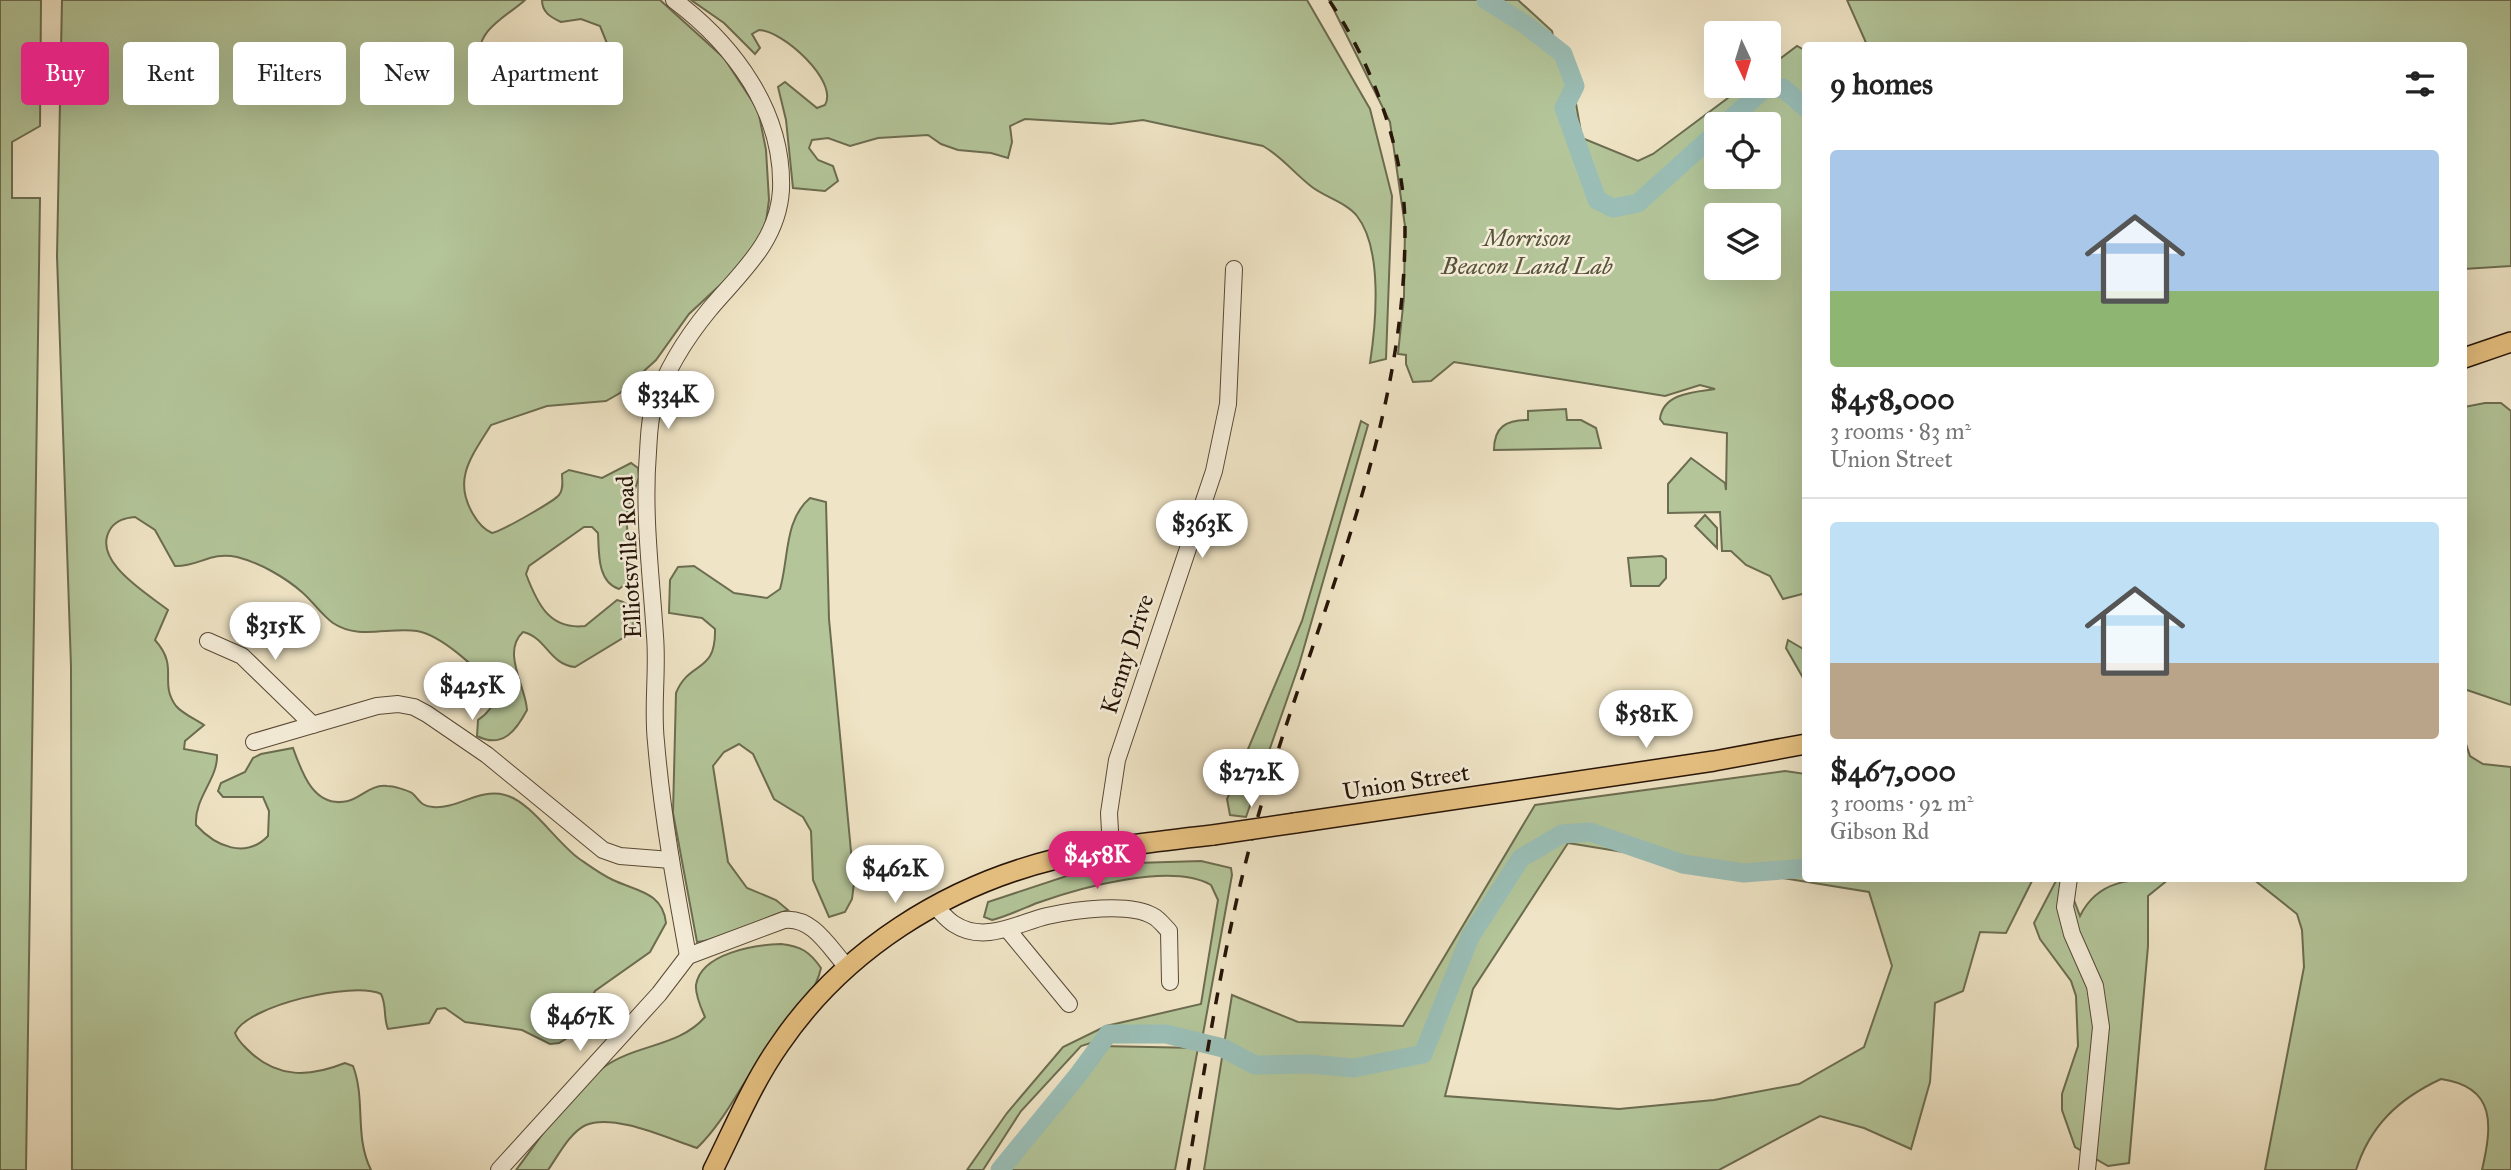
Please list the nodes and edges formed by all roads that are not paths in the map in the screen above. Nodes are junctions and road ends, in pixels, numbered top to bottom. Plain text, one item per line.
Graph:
1 (674, 0) edge
2 (1234, 269) dead end
3 (2511, 342) edge
4 (2467, 357) edge
5 (208, 641) dead end
6 (313, 725) junction
7 (254, 742) dead end
8 (1802, 745) edge
9 (1111, 849) junction
10 (671, 860) junction
11 (2068, 882) edge
12 (935, 906) junction
13 (1008, 930) junction
14 (688, 956) junction
15 (848, 968) junction
16 (1170, 982) dead end
17 (1069, 1004) dead end
18 (499, 1170) edge
19 (713, 1170) edge
20 (2087, 1170) edge

1 - 10 street, Elliotsville Road
2 - 9 street, Kenny Drive
3 - 4 main road
5 - 6 street
6 - 7 street
6 - 10 street
8 - 9 main road, Union Street, bridge
9 - 12 main road, Union Street
10 - 14 street, Elliotsville Road
11 - 20 street
12 - 13 street
12 - 15 main road, Union Street
13 - 16 street
13 - 17 street
14 - 15 street
14 - 18 street
15 - 19 main road, Union Street

